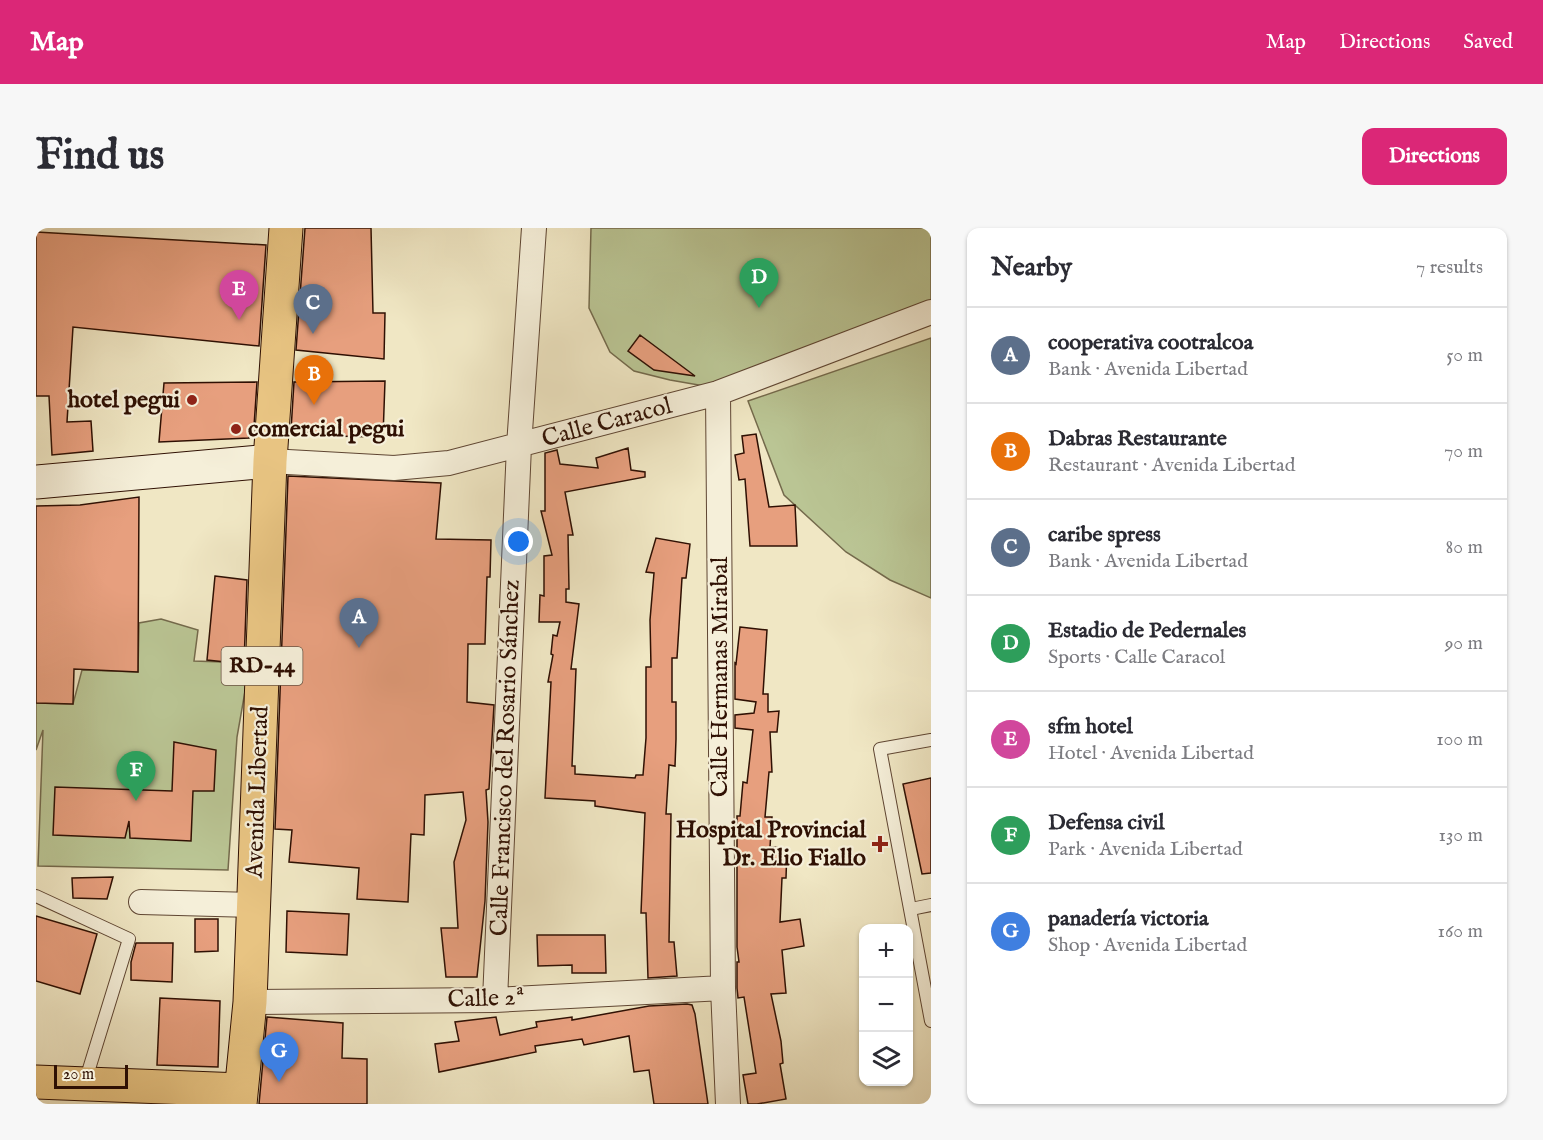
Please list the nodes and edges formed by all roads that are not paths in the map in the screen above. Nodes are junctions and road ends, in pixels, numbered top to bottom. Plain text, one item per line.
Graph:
1 (286, 228) edge
2 (534, 228) edge
3 (931, 312) edge
4 (718, 393) junction
5 (519, 446) junction
6 (270, 461) junction
7 (36, 482) edge
8 (931, 740) edge
9 (36, 896) edge
10 (141, 902) dead end
11 (253, 905) junction
12 (931, 905) edge
13 (911, 909) junction
14 (723, 988) junction
15 (495, 1000) junction
16 (250, 1002) junction
17 (931, 1021) edge
18 (36, 1082) edge
19 (85, 1083) junction
20 (241, 1097) edge
21 (728, 1104) edge

1 - 6 main road, Avenida Libertad / RD-44
2 - 5 street, Calle Francisco del Rosario Sánchez
3 - 4 street, Calle Caracol
4 - 5 street, Calle Caracol
4 - 14 street, Calle Hermanas Mirabal
5 - 6 street, Calle Caracol
5 - 15 street, Calle Francisco del Rosario Sánchez
6 - 7 main road
6 - 11 main road, Avenida Libertad / RD-44
8 - 13 lane
9 - 19 lane
10 - 11 street
11 - 16 main road, Avenida Libertad / RD-44
12 - 13 lane
13 - 17 lane
14 - 15 street, Calle 2ª
14 - 21 street, Calle Hermanas Mirabal
15 - 16 street, Calle 2ª
16 - 20 main road, Avenida Libertad / RD-44
18 - 19 main road
19 - 20 main road

